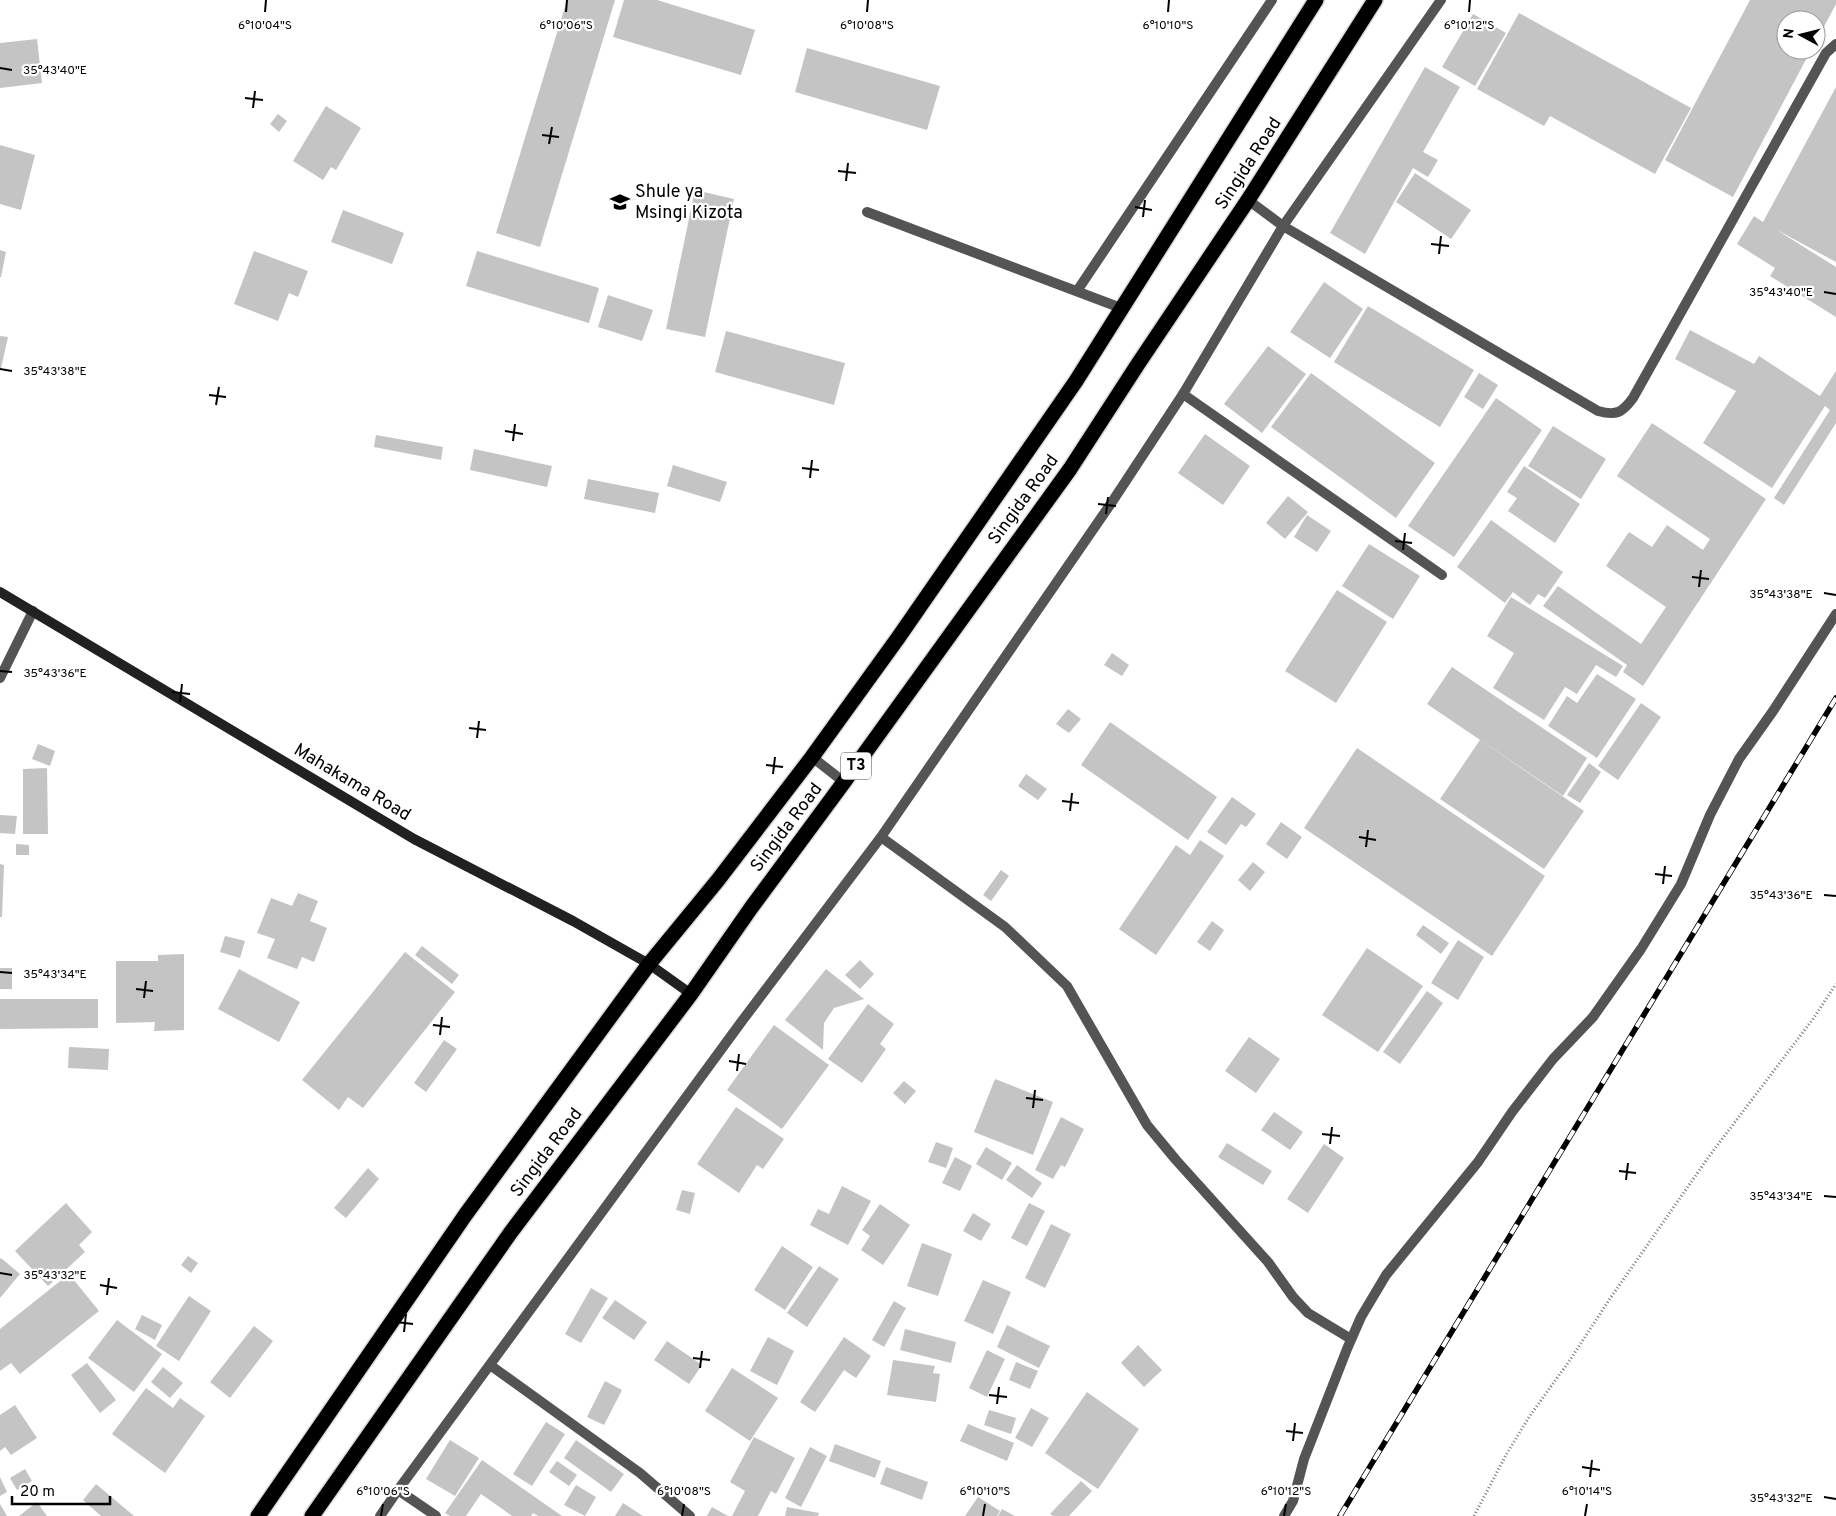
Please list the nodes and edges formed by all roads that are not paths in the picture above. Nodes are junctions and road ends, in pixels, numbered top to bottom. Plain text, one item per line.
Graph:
1 (1272, 0) edge
2 (1316, 0) edge
3 (1375, 0) edge
4 (1441, 0) edge
5 (1836, 44) edge
6 (1248, 200) junction
7 (867, 212) dead end
8 (1283, 226) junction
9 (1077, 291) junction
10 (1121, 308) junction
11 (1183, 394) junction
12 (1442, 575) dead end
13 (0, 592) edge
14 (33, 610) junction
15 (1836, 614) edge
16 (0, 678) edge
17 (812, 757) junction
18 (844, 782) junction
19 (881, 837) junction
20 (649, 964) junction
21 (691, 994) junction
22 (1351, 1339) junction
23 (490, 1365) junction
24 (398, 1490) junction
25 (258, 1516) edge
26 (312, 1516) edge
27 (380, 1516) edge
28 (436, 1516) edge
29 (690, 1516) edge
30 (1284, 1516) edge

1 - 9 street
2 - 10 highway, Singida Road / T3
3 - 6 highway, Singida Road / T3
4 - 8 street
5 - 8 street
6 - 8 street
6 - 18 highway, Singida Road / T3
7 - 9 street
8 - 11 street
9 - 10 street
10 - 17 highway, Singida Road / T3
11 - 12 street
11 - 19 street
13 - 14 street, Mahakama Road
14 - 16 street
14 - 20 street, Mahakama Road
15 - 22 street
17 - 18 street
17 - 20 highway, Singida Road / T3
18 - 21 highway, Singida Road / T3
19 - 22 street
19 - 23 street
20 - 21 street, Mahakama Road
20 - 25 highway, Singida Road / T3
21 - 26 highway, Singida Road / T3
22 - 30 street
23 - 24 street
23 - 29 street
24 - 27 street
24 - 28 street

